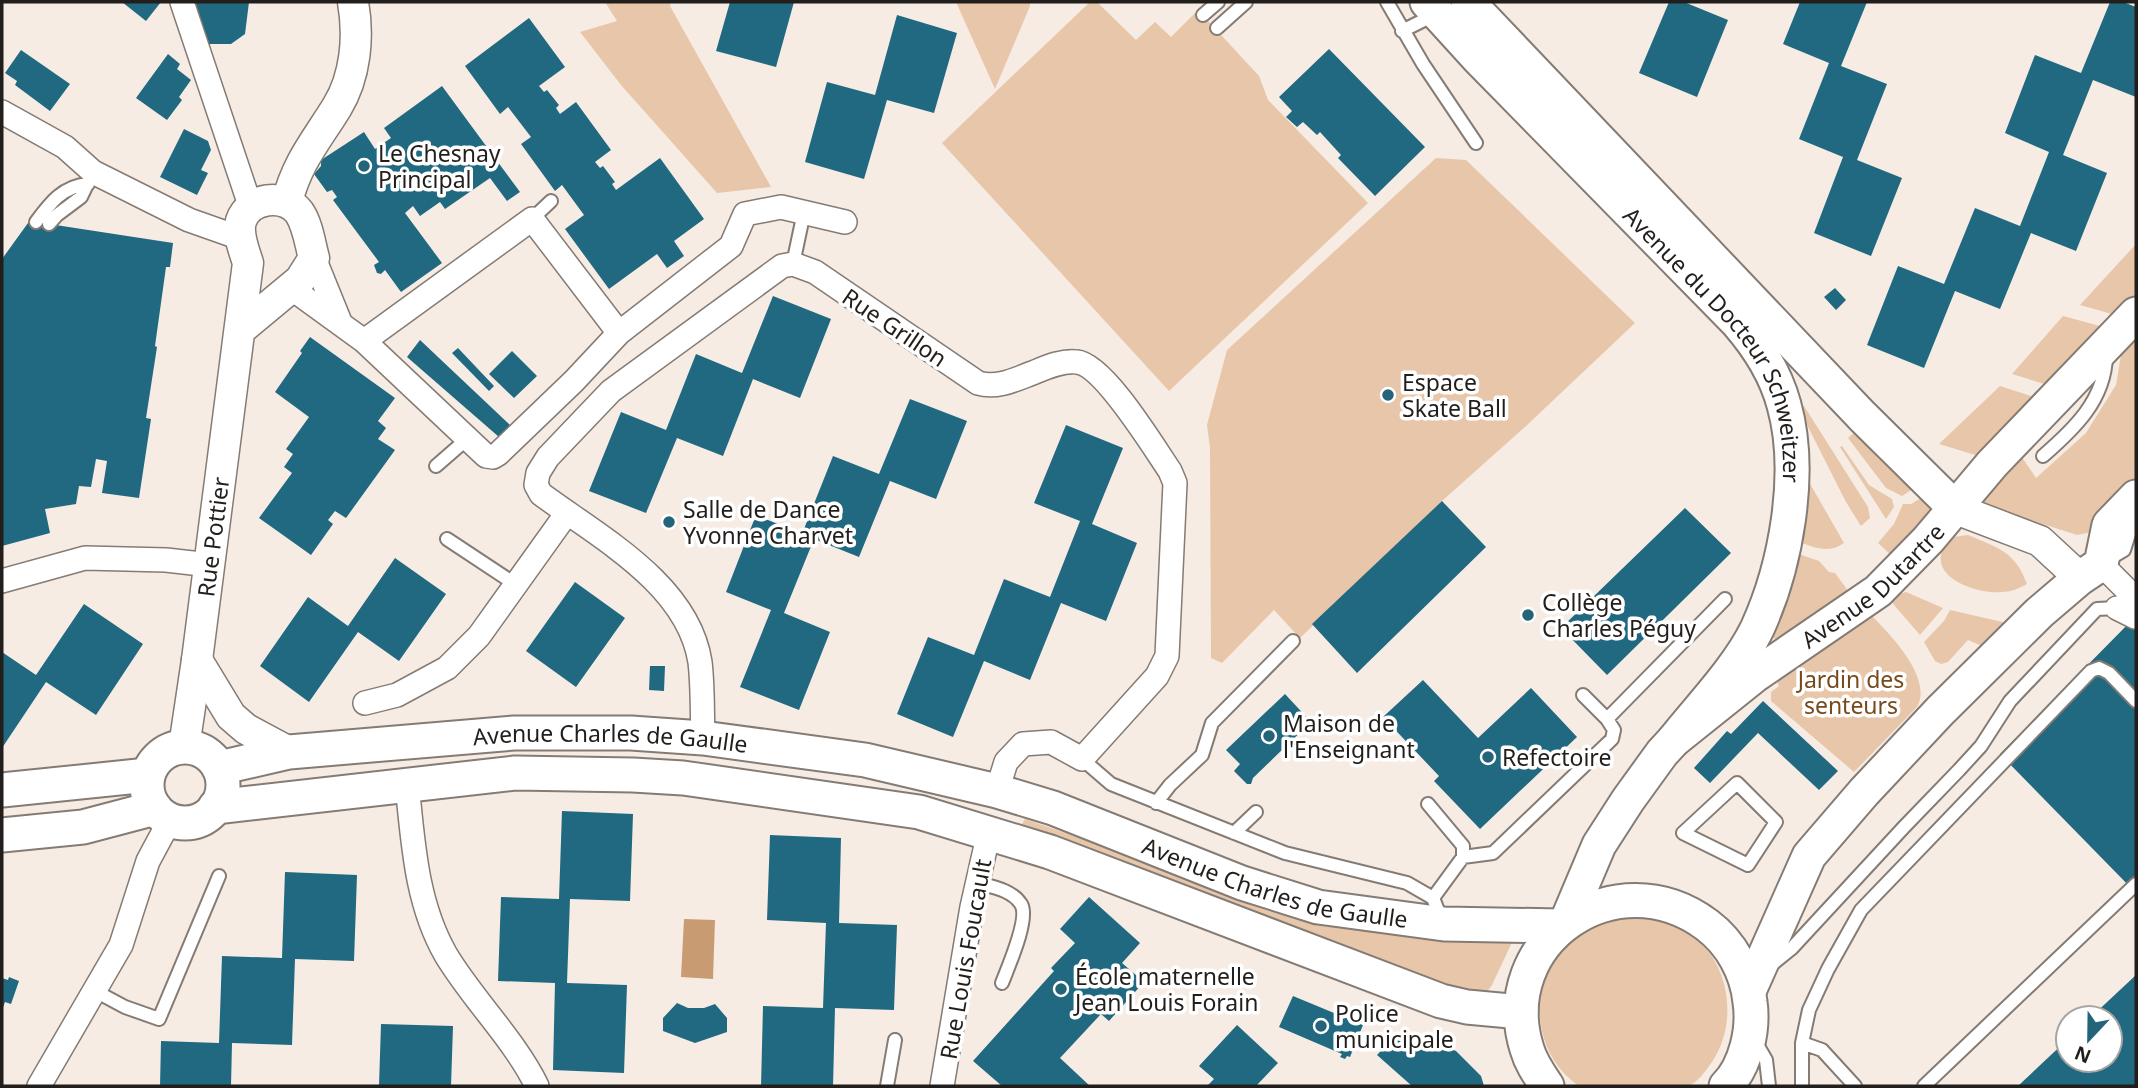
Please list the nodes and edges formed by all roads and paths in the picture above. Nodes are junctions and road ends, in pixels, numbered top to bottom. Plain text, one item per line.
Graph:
1 (182, 2) edge
2 (353, 2) edge
3 (1218, 2) edge
4 (1246, 2) edge
5 (1387, 2) edge
6 (1468, 2) edge
7 (1432, 8) edge
8 (1203, 15) dead end
9 (1217, 28) dead end
10 (1402, 31) junction
11 (2, 112) edge
12 (1476, 143) dead end
13 (90, 178) junction
14 (551, 201) dead end
15 (287, 202) junction
16 (251, 208) junction
17 (804, 212) junction
18 (532, 219) junction
19 (36, 222) dead end
20 (845, 222) dead end
21 (49, 224) dead end
22 (244, 251) junction
23 (314, 258) junction
24 (793, 264) junction
25 (289, 288) junction
26 (2136, 314) edge
27 (340, 322) junction
28 (241, 329) junction
29 (619, 333) junction
30 (364, 341) junction
31 (2106, 345) junction
32 (467, 439) junction
33 (2043, 456) dead end
34 (436, 466) dead end
35 (2136, 497) edge
36 (1956, 509) junction
37 (567, 513) junction
38 (2136, 524) edge
39 (447, 539) dead end
40 (2110, 561) edge
41 (210, 565) junction
42 (2, 581) edge
43 (515, 584) junction
44 (1725, 599) dead end
45 (2129, 608) edge
46 (1293, 641) dead end
47 (197, 660) junction
48 (1583, 695) dead end
49 (2136, 701) edge
50 (365, 702) dead end
51 (1607, 719) junction
52 (703, 738) junction
53 (1674, 740) junction
54 (184, 747) junction
55 (289, 752) junction
56 (1082, 759) junction
57 (219, 768) junction
58 (148, 775) junction
59 (407, 784) junction
60 (2, 790) edge
61 (997, 791) junction
62 (1156, 803) junction
63 (1428, 804) dead end
64 (215, 807) junction
65 (1256, 811) dead end
66 (163, 814) junction
67 (1776, 822) joint
68 (989, 832) junction
69 (1234, 833) junction
70 (2, 835) edge
71 (1463, 857) junction
72 (219, 876) dead end
73 (978, 883) junction
74 (2136, 884) edge
75 (1438, 911) junction
76 (1564, 925) junction
77 (1002, 983) dead end
78 (1753, 983) junction
79 (95, 991) junction
80 (1521, 1012) junction
81 (1750, 1031) junction
82 (895, 1040) dead end
83 (1802, 1043) junction
84 (1537, 1080) edge
85 (1730, 1085) edge
86 (39, 1086) edge
87 (537, 1086) edge
88 (887, 1086) edge
89 (942, 1086) edge
90 (1769, 1086) edge
91 (1802, 1086) edge
92 (1855, 1086) edge
93 (1924, 1086) edge

1 - 16 street
2 - 15 street
3 - 8 lane
4 - 9 lane
5 - 10 lane
6 - 36 main road, Avenue du Docteur Schweitzer
7 - 10 lane
7 - 53 main road, Avenue du Docteur Schweitzer
10 - 12 lane
11 - 13 street
13 - 19 lane
13 - 21 lane
13 - 22 street
14 - 18 lane
15 - 16 street
15 - 23 street
16 - 22 street, Rue Pottier
17 - 20 street
17 - 24 lane
17 - 29 street
18 - 29 street
18 - 30 street
22 - 25 street
22 - 28 street, Rue Pottier
23 - 25 street
23 - 27 street
24 - 37 street
24 - 56 street, Rue Grillon
25 - 27 street
25 - 28 street
26 - 31 main road, Avenue Dutartre
27 - 30 street
28 - 41 street, Rue Pottier
29 - 32 street
30 - 32 street
31 - 33 lane
31 - 36 main road, Avenue Dutartre
32 - 34 lane
35 - 40 main road
36 - 40 street, Avenue du Docteur Schweitzer
36 - 53 main road, Avenue Dutartre
37 - 43 street
37 - 52 street
38 - 40 lane
39 - 43 lane
40 - 45 street
40 - 78 main road
41 - 42 street
41 - 47 street, Rue Pottier
43 - 50 street
44 - 51 lane
45 - 78 lane
46 - 62 lane
47 - 54 street, Rue Pottier
47 - 55 street
48 - 51 lane
49 - 83 lane
51 - 71 lane
52 - 55 main road, Avenue Charles de Gaulle
52 - 61 main road, Avenue Charles de Gaulle
53 - 76 main road, Avenue Dutartre
54 - 57 main road
54 - 58 main road
55 - 57 main road, Avenue Charles de Gaulle
56 - 61 street
56 - 62 lane
57 - 64 main road
58 - 60 main road
58 - 66 main road
59 - 64 main road, Avenue Charles de Gaulle
59 - 68 main road, Avenue Charles de Gaulle
59 - 87 street
61 - 68 main road
61 - 75 main road, Avenue Charles de Gaulle
62 - 69 lane
63 - 71 lane
64 - 66 main road, Avenue Charles de Gaulle
65 - 69 lane
66 - 70 main road, Avenue Charles de Gaulle
66 - 79 street
67 - 67 lane
68 - 73 street, Rue Louis Foucault
68 - 80 main road, Avenue Charles de Gaulle
69 - 75 lane
71 - 75 lane
72 - 79 lane
73 - 77 lane
73 - 89 street, Rue Louis Foucault
74 - 93 lane
75 - 76 main road, Avenue Charles de Gaulle
76 - 78 main road
76 - 80 main road
78 - 81 main road
79 - 86 street
80 - 84 main road
81 - 85 main road
81 - 90 lane
82 - 88 lane
83 - 91 lane
83 - 92 lane

